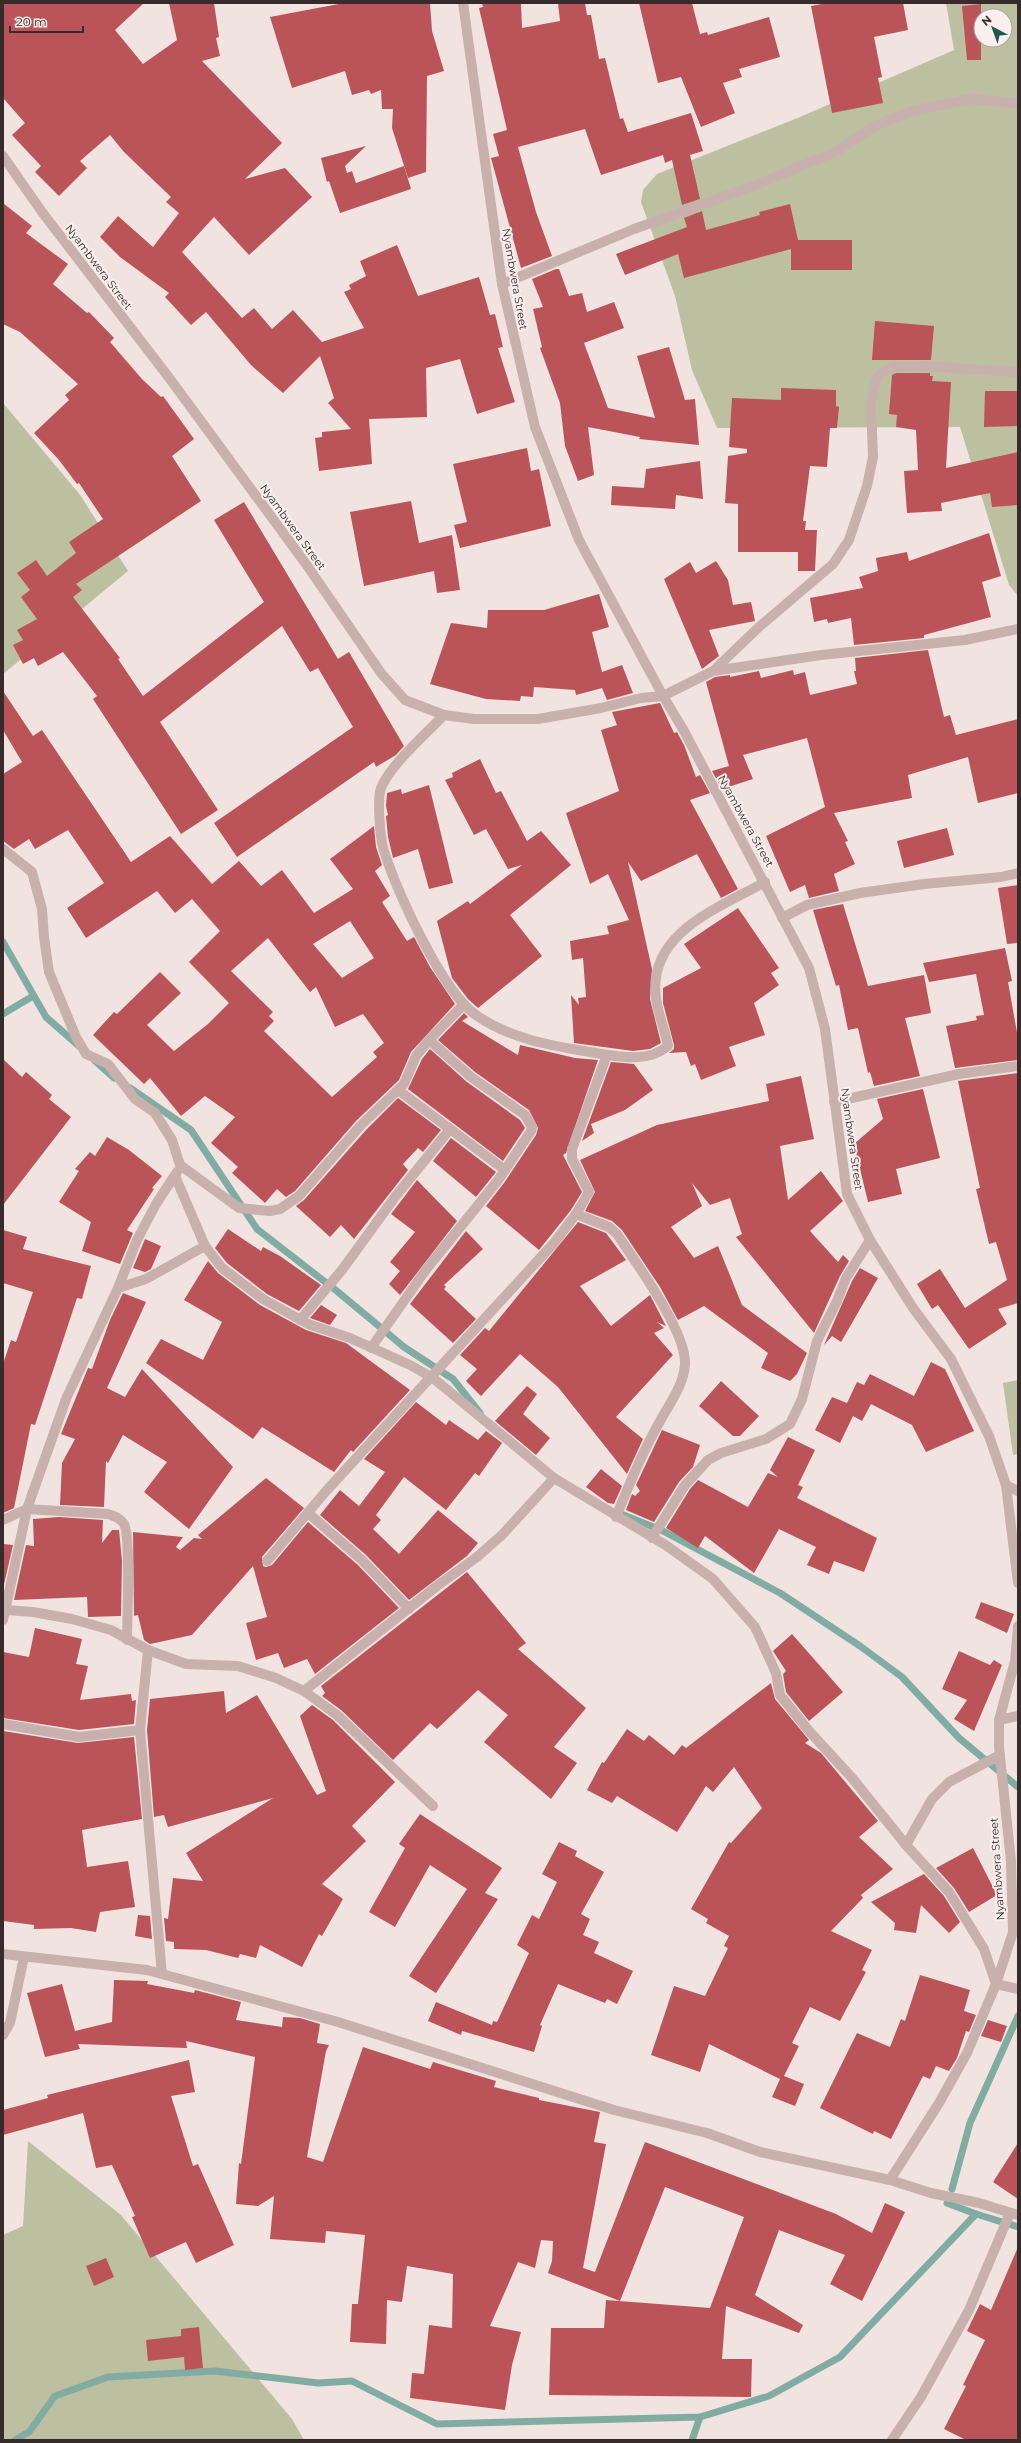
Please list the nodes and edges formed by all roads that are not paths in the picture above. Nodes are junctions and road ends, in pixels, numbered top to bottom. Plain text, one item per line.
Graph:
1 (464, 3) edge
2 (1018, 103) edge
3 (3, 156) edge
4 (502, 284) junction
5 (1018, 372) edge
6 (1018, 629) edge
7 (713, 671) junction
8 (663, 696) junction
9 (444, 715) junction
10 (3, 849) edge
11 (1018, 873) edge
12 (765, 882) junction
13 (782, 918) junction
14 (464, 1004) junction
15 (429, 1040) junction
16 (607, 1055) junction
17 (1018, 1066) edge
18 (398, 1090) junction
19 (834, 1102) junction
20 (450, 1129) junction
21 (180, 1166) junction
22 (505, 1170) junction
23 (175, 1176) junction
24 (576, 1214) junction
25 (870, 1240) junction
26 (205, 1246) junction
27 (118, 1288) junction
28 (300, 1320) junction
29 (371, 1348) junction
30 (433, 1378) junction
31 (554, 1478) junction
32 (1006, 1485) junction
33 (1018, 1491) edge
34 (27, 1509) junction
35 (308, 1513) junction
36 (616, 1517) junction
37 (3, 1520) edge
38 (652, 1538) junction
39 (267, 1561) dead end
40 (1018, 1583) edge
41 (409, 1609) junction
42 (6, 1610) junction
43 (3, 1620) edge
44 (1018, 1626) edge
45 (127, 1640) junction
46 (148, 1650) junction
47 (304, 1691) junction
48 (1018, 1716) edge
49 (999, 1720) junction
50 (3, 1724) edge
51 (140, 1730) junction
52 (1000, 1755) junction
53 (433, 1806) dead end
54 (906, 1845) junction
55 (3, 1954) edge
56 (24, 1956) junction
57 (162, 1974) junction
58 (996, 1984) junction
59 (1018, 1989) edge
60 (3, 2035) edge
61 (890, 2180) junction
62 (1014, 2214) edge
63 (892, 2440) edge

1 - 4 street, Nyambwera Street
2 - 4 street
3 - 9 street, Nyambwera Street
4 - 8 street, Nyambwera Street
5 - 7 street
6 - 7 street
7 - 8 street
8 - 9 street, Nyambwera Street
8 - 12 street, Nyambwera Street
9 - 14 street
10 - 21 street
11 - 13 street
12 - 13 street, Nyambwera Street
12 - 16 street
13 - 19 street, Nyambwera Street
14 - 15 street
14 - 16 street
15 - 18 street
15 - 22 street
16 - 24 street
17 - 19 street
18 - 20 street
18 - 21 street
19 - 25 street, Nyambwera Street
20 - 22 street
20 - 28 street
21 - 23 street
22 - 29 street
23 - 26 street
23 - 27 street
24 - 30 street
24 - 36 street
25 - 32 street, Nyambwera Street
25 - 38 street
26 - 27 street
26 - 28 street
27 - 34 street
28 - 29 street
29 - 30 street
30 - 31 street
30 - 35 street
31 - 36 street
31 - 41 street
32 - 33 street
32 - 40 street, Nyambwera Street
34 - 37 street
34 - 42 street
34 - 45 street
35 - 39 street
35 - 41 street
36 - 38 street
38 - 54 street
41 - 47 street
42 - 43 street
42 - 45 street
44 - 49 street, Nyambwera Street
45 - 46 street
46 - 47 street
46 - 51 street
47 - 53 street
48 - 49 street
49 - 52 street, Nyambwera Street
50 - 51 street
51 - 57 street
52 - 54 street
52 - 58 street, Nyambwera Street
54 - 58 street
55 - 56 street
56 - 57 street
56 - 60 street
57 - 61 street
58 - 59 street
58 - 61 street, Nyambwera Street
61 - 62 street
62 - 63 street

